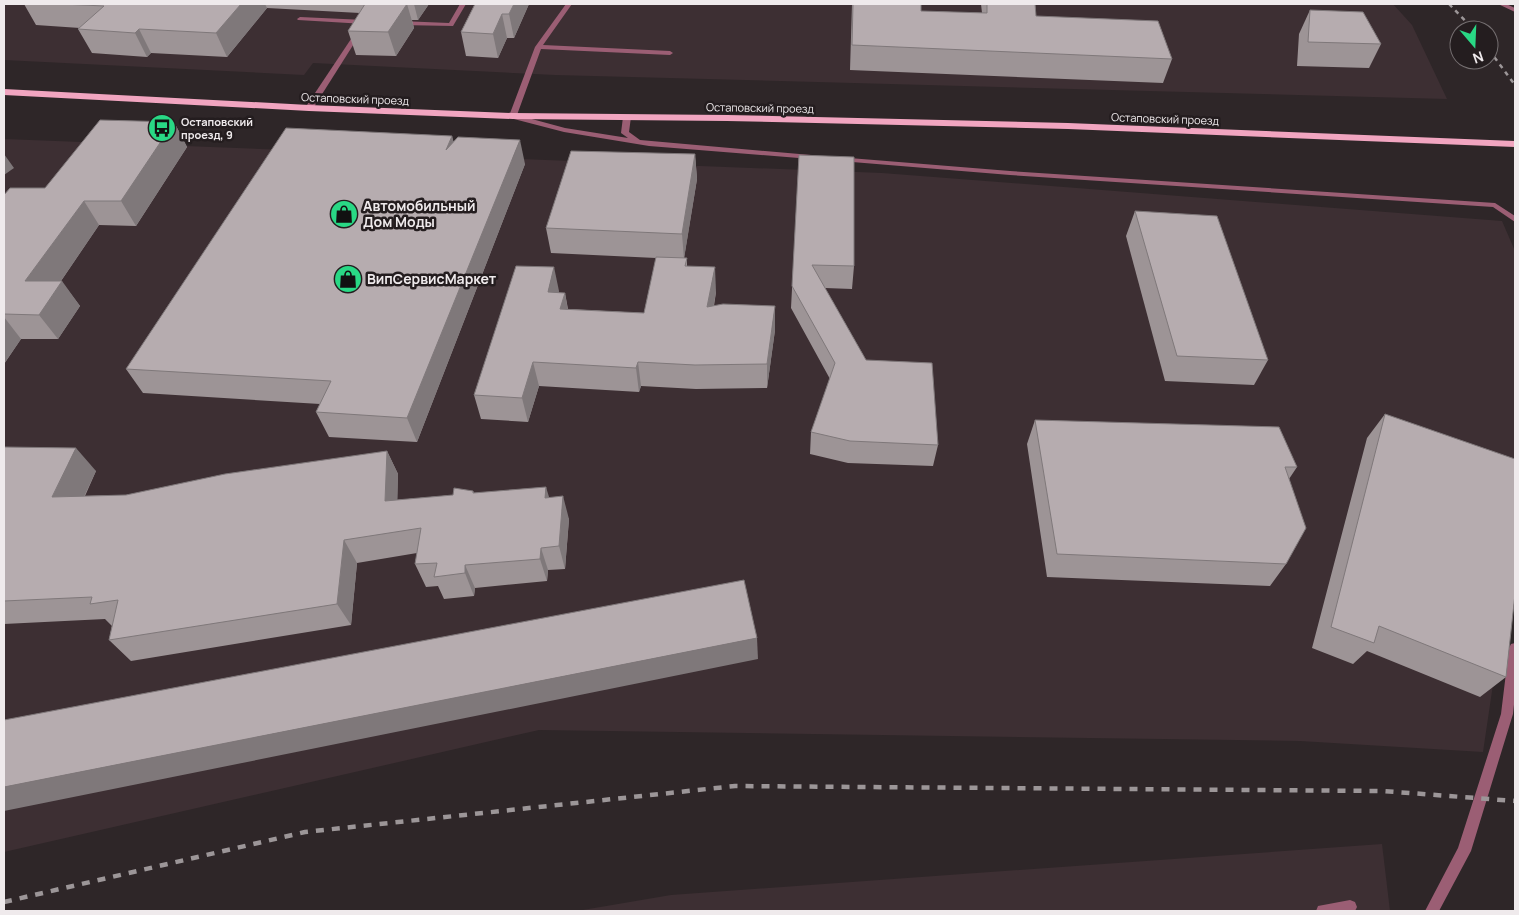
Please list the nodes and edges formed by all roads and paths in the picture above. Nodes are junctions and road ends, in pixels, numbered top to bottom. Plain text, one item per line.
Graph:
1 (462, 4) edge
2 (569, 4) edge
3 (1501, 4) edge
4 (1515, 10) edge
5 (300, 19) dead end
6 (364, 22) junction
7 (374, 22) edge
8 (393, 23) edge
9 (538, 48) junction
10 (670, 53) dead end
11 (4, 92) edge
12 (309, 108) junction
13 (513, 116) junction
14 (627, 117) junction
15 (649, 144) junction
16 (1515, 144) edge
17 (824, 158) edge
18 (834, 159) edge
19 (1515, 220) edge
20 (1515, 648) edge
21 (1350, 908) dead end
22 (1323, 911) edge
23 (1432, 911) edge

1 - 8 lane
2 - 9 lane
3 - 4 lane
5 - 6 lane
6 - 7 lane
6 - 12 lane
9 - 10 lane
9 - 13 lane
11 - 12 main road, Остаповский проезд
12 - 13 main road, Остаповский проезд
13 - 14 main road, Остаповский проезд
13 - 15 lane
14 - 15 lane
14 - 16 main road, Остаповский проезд
15 - 17 lane
18 - 19 lane
20 - 23 lane
21 - 22 lane

